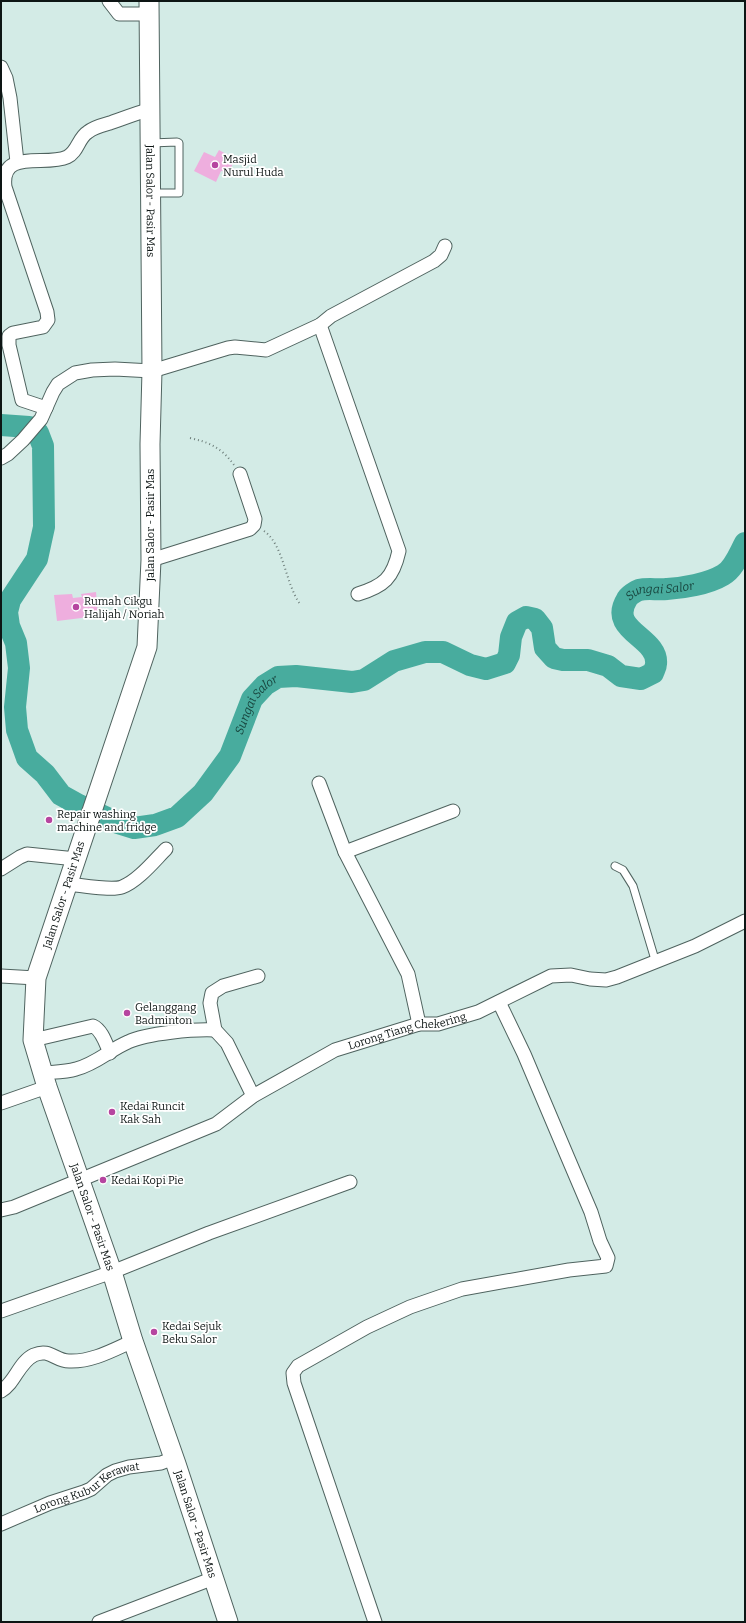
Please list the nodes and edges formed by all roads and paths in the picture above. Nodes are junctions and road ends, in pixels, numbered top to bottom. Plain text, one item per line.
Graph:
1 (109, 1) edge
2 (149, 7) edge
3 (1, 67) edge
4 (151, 109) junction
5 (151, 143) junction
6 (17, 162) junction
7 (151, 193) junction
8 (444, 246) dead end
9 (320, 324) junction
10 (152, 371) junction
11 (44, 414) junction
12 (190, 438) dead end
13 (1, 458) edge
14 (240, 474) joint
15 (254, 525) junction
16 (151, 560) junction
17 (358, 594) dead end
18 (300, 604) dead end
19 (319, 783) dead end
20 (453, 811) dead end
21 (166, 849) dead end
22 (346, 852) junction
23 (76, 859) junction
24 (615, 866) dead end
25 (1, 869) edge
26 (67, 884) junction
27 (745, 921) edge
28 (656, 963) junction
29 (1, 976) edge
30 (258, 976) dead end
31 (36, 978) junction
32 (499, 1002) junction
33 (420, 1024) junction
34 (215, 1030) junction
35 (33, 1040) junction
36 (110, 1053) junction
37 (45, 1080) junction
38 (253, 1096) junction
39 (1, 1103) edge
40 (79, 1180) junction
41 (350, 1182) dead end
42 (1, 1210) edge
43 (112, 1272) junction
44 (1, 1311) edge
45 (133, 1341) junction
46 (1, 1391) edge
47 (174, 1458) junction
48 (1, 1524) edge
49 (214, 1578) junction
50 (99, 1622) edge
51 (228, 1622) edge
52 (374, 1622) edge

1 - 2 street
2 - 4 main road, Jalan Salor - Pasir Mas
3 - 6 street
4 - 5 main road, Jalan Salor - Pasir Mas
4 - 6 street
5 - 7 main road, Jalan Salor - Pasir Mas
5 - 7 lane
6 - 11 street
7 - 10 main road, Jalan Salor - Pasir Mas
8 - 9 street
9 - 10 street
9 - 17 street
10 - 11 street
10 - 16 main road, Jalan Salor - Pasir Mas
11 - 13 street
12 - 14 path
14 - 15 street
15 - 16 street
15 - 18 path
16 - 23 main road, Jalan Salor - Pasir Mas
19 - 22 street
20 - 22 street
21 - 26 street
22 - 33 street
23 - 25 street
23 - 26 main road, Jalan Salor - Pasir Mas
24 - 28 lane
26 - 31 main road, Jalan Salor - Pasir Mas
27 - 28 street, Lorong Tiang Chekering
28 - 32 street, Lorong Tiang Chekering
29 - 31 street
30 - 34 street
31 - 35 main road, Jalan Salor - Pasir Mas
32 - 33 street, Lorong Tiang Chekering
32 - 52 street
33 - 38 street, Lorong Tiang Chekering
34 - 36 street
34 - 38 street
35 - 36 street
35 - 37 main road, Jalan Salor - Pasir Mas
36 - 37 street
37 - 39 street
37 - 40 main road, Jalan Salor - Pasir Mas
38 - 40 street, Lorong Tiang Chekering
40 - 42 street, Lorong Tiang Chekering
40 - 43 main road, Jalan Salor - Pasir Mas
41 - 43 street
43 - 44 street
43 - 45 main road, Jalan Salor - Pasir Mas
45 - 46 street
45 - 47 main road, Jalan Salor - Pasir Mas
47 - 48 street, Lorong Kubur Kerawat
47 - 49 main road, Jalan Salor - Pasir Mas
49 - 50 street
49 - 51 main road, Jalan Salor - Pasir Mas

